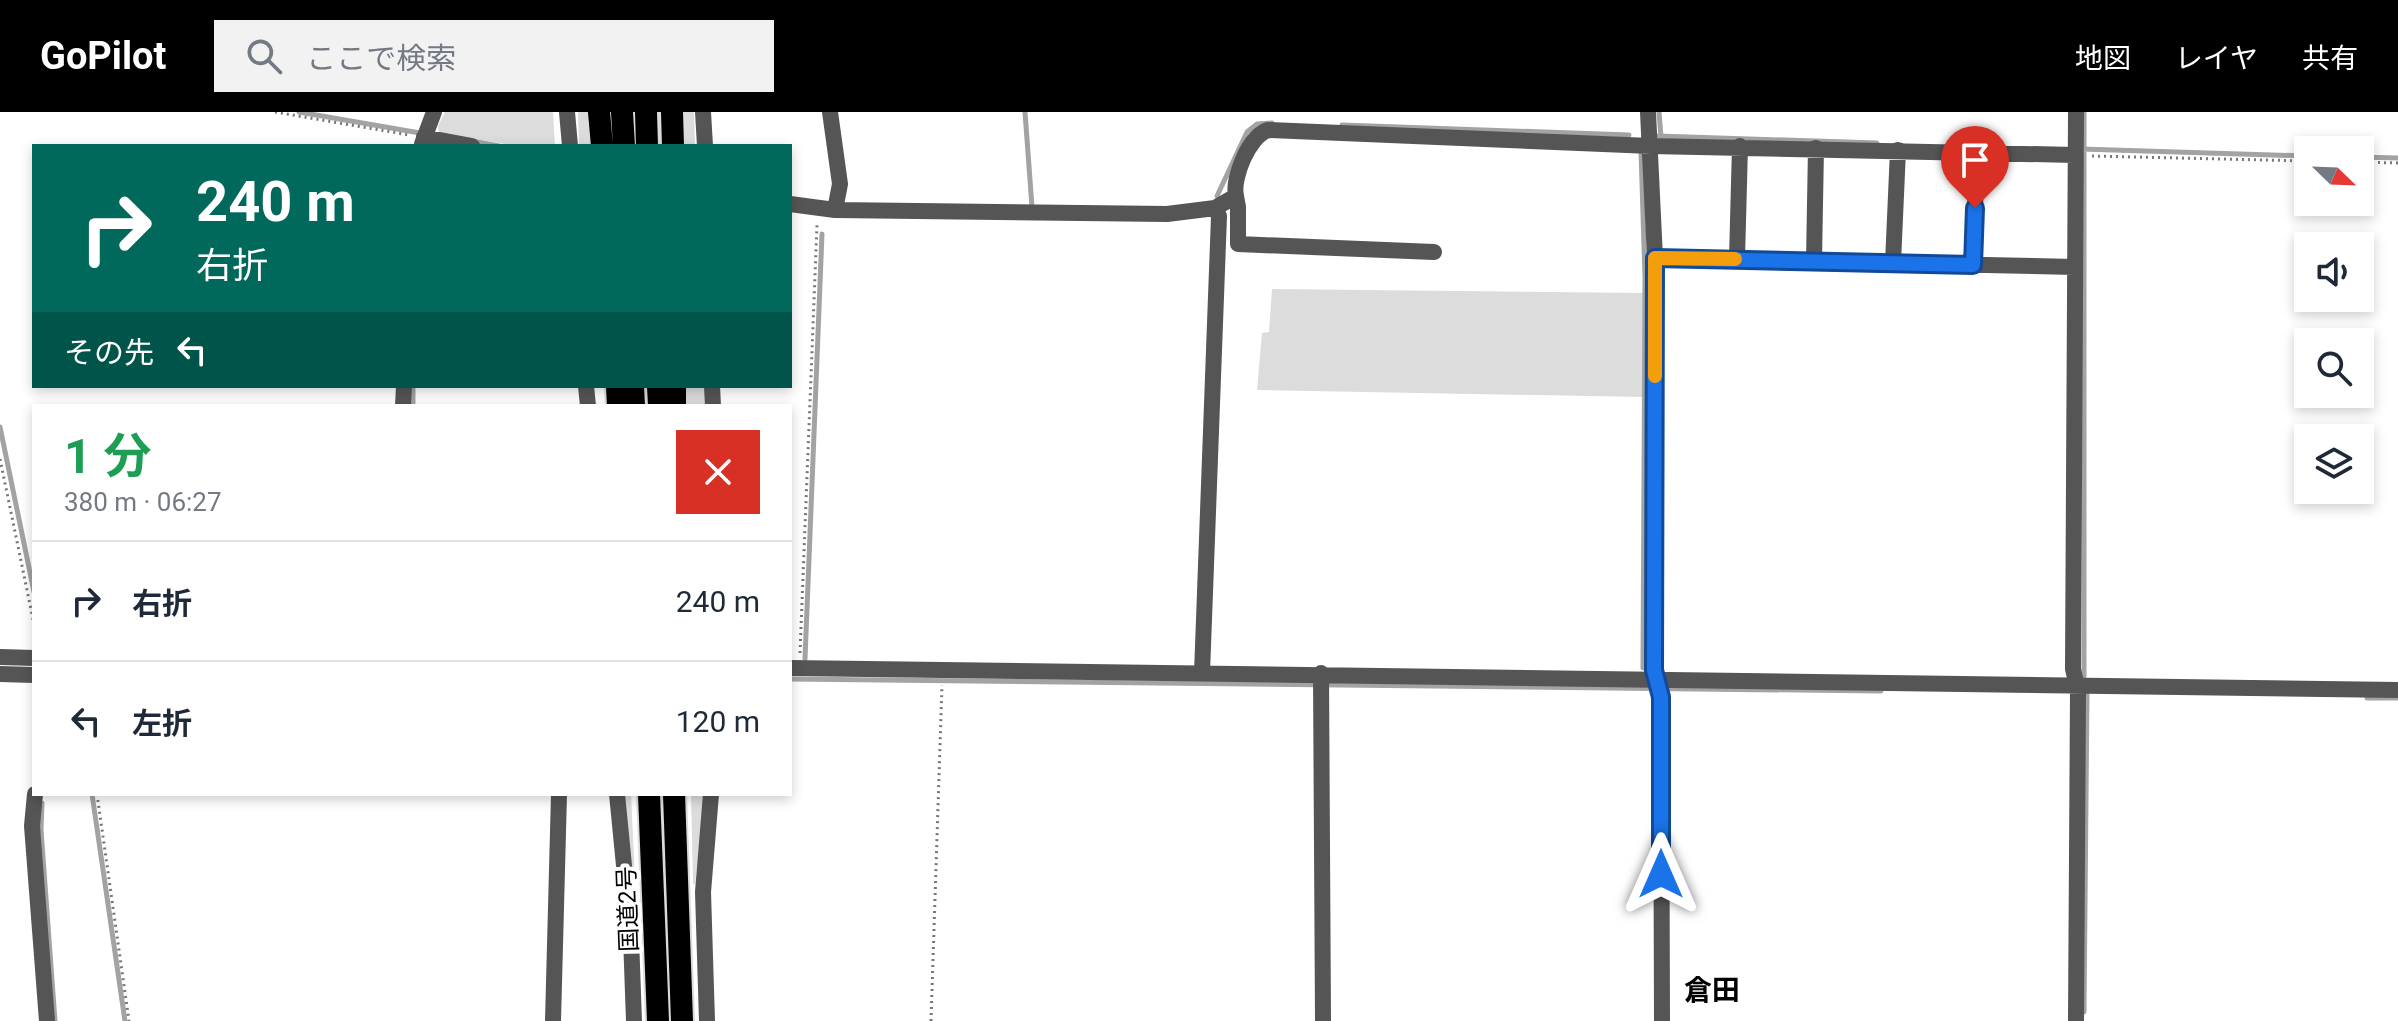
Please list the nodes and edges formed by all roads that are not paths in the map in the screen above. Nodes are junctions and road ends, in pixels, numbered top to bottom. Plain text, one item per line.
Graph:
1 (434, 112) edge
2 (599, 112) edge
3 (622, 112) edge
4 (646, 112) edge
5 (672, 112) edge
6 (703, 112) edge
7 (830, 112) edge
8 (1648, 112) edge
9 (2076, 112) edge
10 (567, 113) edge
11 (423, 142) edge
12 (448, 144) edge
13 (570, 144) edge
14 (602, 144) edge
15 (624, 144) edge
16 (647, 144) edge
17 (673, 144) edge
18 (705, 144) edge
19 (1651, 146) junction
20 (1740, 146) junction
21 (1816, 148) junction
22 (1898, 150) junction
23 (1977, 152) junction
24 (2081, 156) junction
25 (1223, 203) junction
26 (792, 204) edge
27 (827, 210) junction
28 (1434, 252) dead end
29 (1655, 258) junction
30 (1737, 259) junction
31 (1814, 261) junction
32 (1893, 263) junction
33 (1973, 265) junction
34 (2075, 267) junction
35 (0, 657) edge
36 (32, 658) edge
37 (795, 668) edge
38 (1202, 673) junction
39 (0, 674) edge
40 (32, 675) edge
41 (1321, 680) junction
42 (1658, 685) junction
43 (2398, 690) edge
44 (2077, 691) junction
45 (35, 796) edge
46 (559, 796) edge
47 (617, 796) edge
48 (649, 796) edge
49 (674, 796) edge
50 (711, 796) edge
51 (47, 1021) edge
52 (553, 1021) edge
53 (634, 1021) edge
54 (658, 1021) edge
55 (682, 1021) edge
56 (707, 1021) edge
57 (1323, 1021) edge
58 (1662, 1021) edge
59 (2076, 1021) edge

1 - 11 street
2 - 14 highway
3 - 15 highway
4 - 16 highway
5 - 17 highway
6 - 18 street
7 - 27 street
8 - 19 street
9 - 24 street
10 - 13 street
11 - 12 street
19 - 20 street
19 - 25 street
19 - 29 street
20 - 21 street
20 - 30 street
21 - 22 street
21 - 31 street
22 - 23 street
22 - 32 street
23 - 24 street
23 - 33 street
24 - 34 street
25 - 27 street
25 - 28 street
25 - 38 street
26 - 27 street
29 - 30 street
29 - 42 street
30 - 31 street
31 - 32 street
32 - 33 street
33 - 34 street
34 - 44 street
35 - 36 street
37 - 38 street
38 - 41 street
39 - 40 street
41 - 42 street
41 - 57 street
42 - 44 street
42 - 58 street
43 - 44 street
44 - 59 street
45 - 51 street
46 - 52 street
47 - 53 street
48 - 54 highway, 国道2号
49 - 55 highway, 国道2号
50 - 56 street

